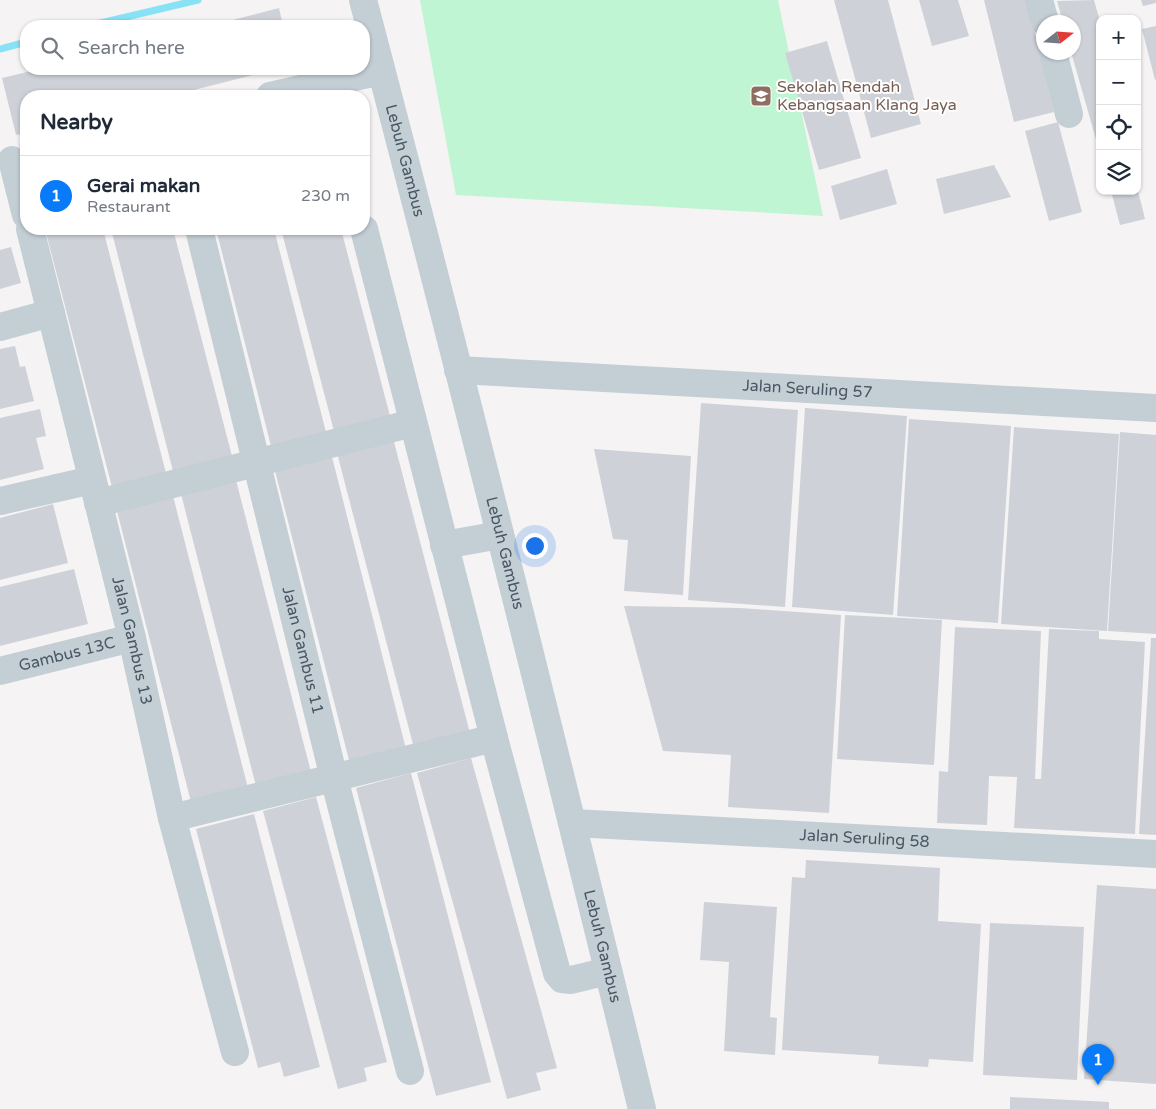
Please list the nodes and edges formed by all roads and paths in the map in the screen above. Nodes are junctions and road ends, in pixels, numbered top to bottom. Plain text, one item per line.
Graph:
1 (362, 0) edge
2 (1039, 0) edge
3 (1043, 15) edge
4 (367, 20) edge
5 (370, 30) edge
6 (1055, 60) edge
7 (381, 71) junction
8 (370, 75) edge
9 (370, 75) edge
10 (328, 90) edge
11 (1069, 114) dead end
12 (13, 160) edge
13 (20, 190) edge
14 (32, 235) edge
15 (200, 235) edge
16 (366, 235) edge
17 (51, 313) junction
18 (0, 327) edge
19 (458, 370) junction
20 (1156, 408) edge
21 (413, 423) junction
22 (257, 463) junction
23 (95, 492) junction
24 (0, 501) edge
25 (500, 535) junction
26 (444, 545) junction
27 (132, 638) junction
28 (0, 671) edge
29 (494, 738) junction
30 (334, 778) junction
31 (172, 818) junction
32 (573, 823) junction
33 (1156, 854) edge
34 (608, 971) junction
35 (235, 1052) dead end
36 (410, 1071) dead end
37 (642, 1109) edge

1 - 4 street, Lebuh Gambus
2 - 3 street
5 - 7 street, Lebuh Gambus
6 - 11 street
7 - 8 street
7 - 19 street, Lebuh Gambus
9 - 10 street
12 - 13 street
14 - 17 street, Jalan Gambus 13
15 - 22 street, Jalan Gambus 11
16 - 21 street
17 - 18 street
17 - 23 street, Jalan Gambus 13
19 - 20 street, Jalan Seruling 57
19 - 25 street, Lebuh Gambus
21 - 22 street
21 - 26 street
22 - 23 street
22 - 30 street, Jalan Gambus 11
23 - 24 street
23 - 27 street, Jalan Gambus 13
25 - 26 street
25 - 32 street, Lebuh Gambus
26 - 29 street
27 - 28 street, Gambus 13C
27 - 31 street, Jalan Gambus 13
29 - 30 street
29 - 34 street
30 - 31 street
30 - 36 street, Jalan Gambus 11
31 - 35 street, Jalan Gambus 13
32 - 33 street, Jalan Seruling 58
32 - 34 street, Lebuh Gambus
34 - 37 street, Lebuh Gambus

